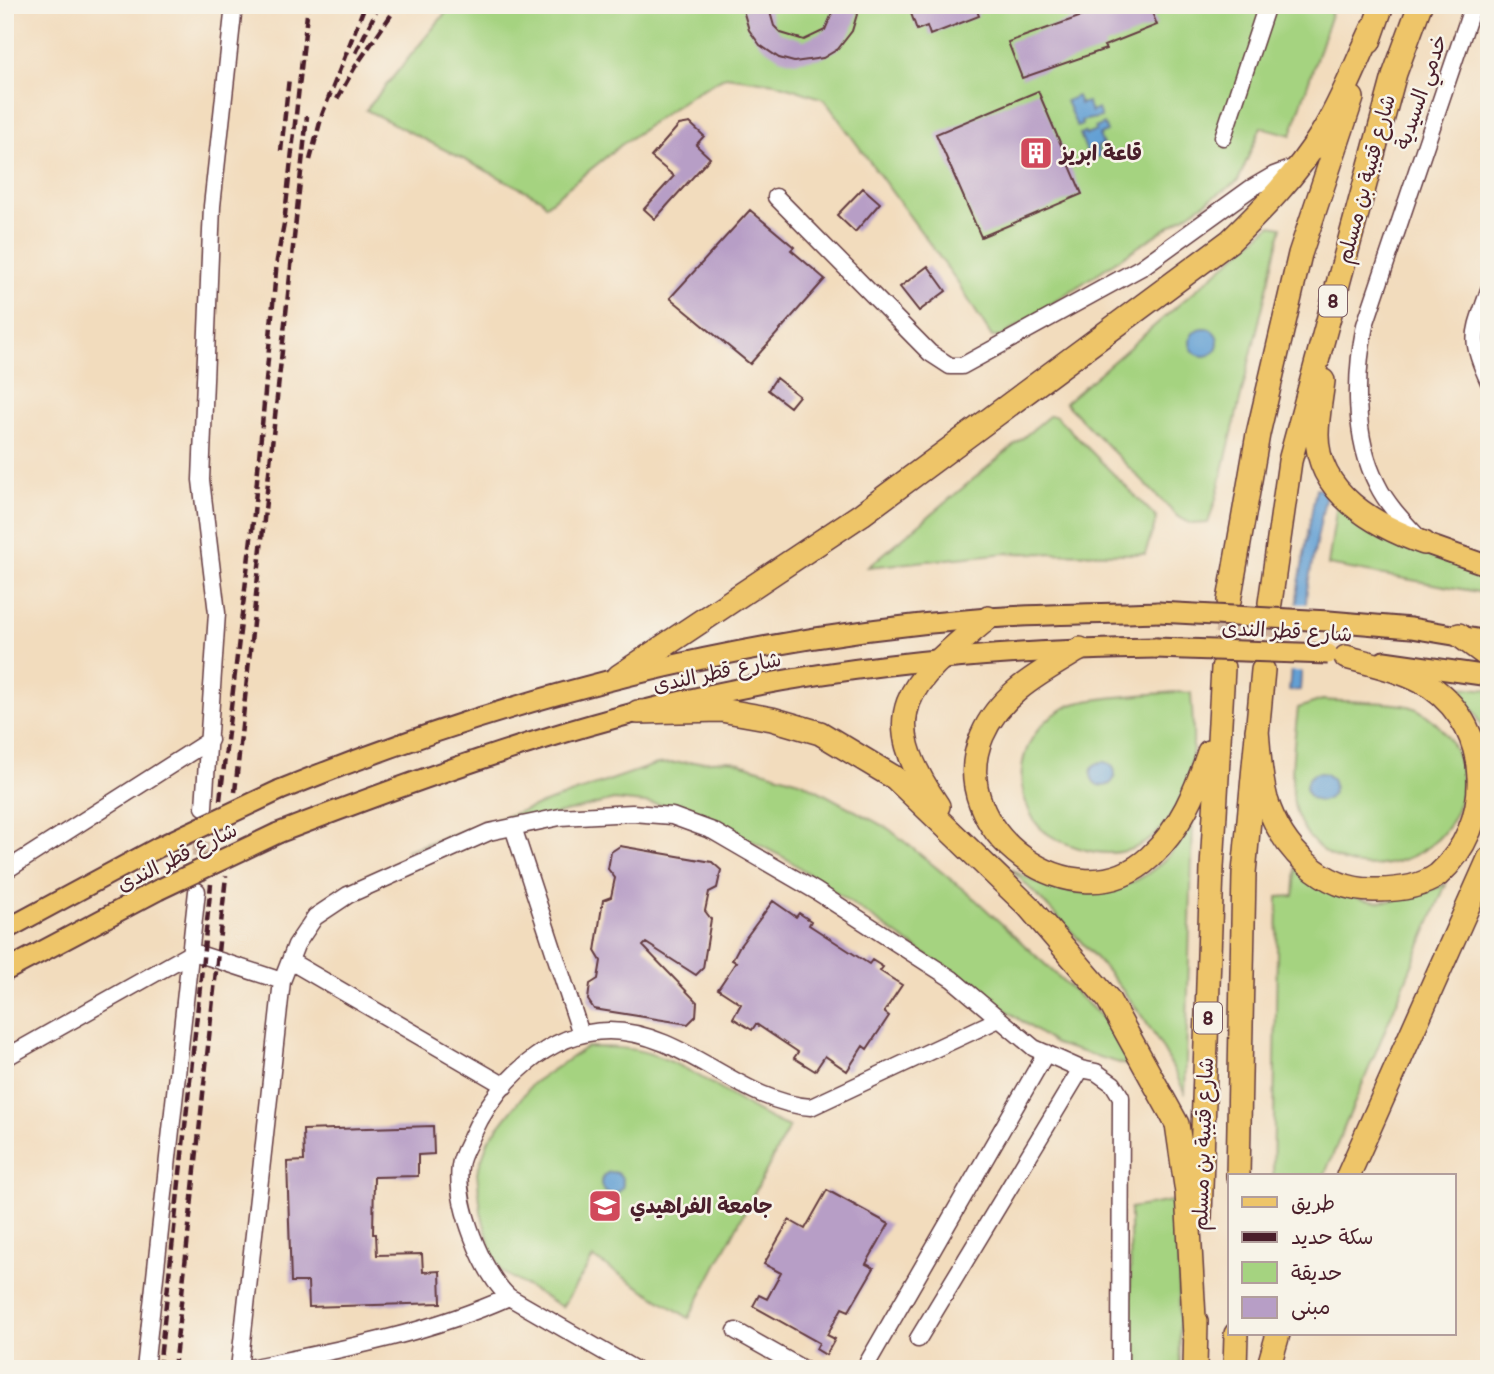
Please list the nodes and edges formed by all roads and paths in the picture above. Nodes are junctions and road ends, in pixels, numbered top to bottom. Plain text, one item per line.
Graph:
1 (233, 5) edge
2 (1267, 5) edge
3 (1382, 5) edge
4 (1420, 5) edge
5 (1473, 5) edge
6 (1373, 28) junction
7 (1223, 137) dead end
8 (1301, 165) junction
9 (776, 197) dead end
10 (1489, 290) edge
11 (1335, 292) junction
12 (1489, 382) edge
13 (1424, 543) junction
14 (1489, 566) edge
15 (1229, 601) tunnel mouth
16 (1270, 603) tunnel mouth
17 (988, 618) junction
18 (1459, 635) junction
19 (1489, 641) edge
20 (1080, 649) junction
21 (1337, 655) junction
22 (1489, 657) edge
23 (939, 660) junction
24 (1223, 668) tunnel mouth
25 (1263, 670) tunnel mouth
26 (619, 676) junction
27 (1489, 676) edge
28 (638, 712) junction
29 (1218, 722) junction
30 (1257, 730) junction
31 (210, 740) junction
32 (204, 807) tunnel mouth
33 (513, 827) junction
34 (960, 838) junction
35 (1489, 859) edge
36 (5, 872) edge
37 (197, 891) tunnel mouth
38 (5, 930) edge
39 (192, 952) junction
40 (290, 961) junction
41 (5, 971) edge
42 (282, 981) junction
43 (999, 1018) junction
44 (581, 1034) junction
45 (1046, 1053) junction
46 (5, 1058) edge
47 (1081, 1069) junction
48 (505, 1086) junction
49 (1238, 1174) edge
50 (1349, 1174) edge
51 (509, 1297) junction
52 (736, 1331) dead end
53 (1195, 1336) junction
54 (1236, 1336) edge
55 (1277, 1336) edge
56 (918, 1339) dead end
57 (145, 1369) edge
58 (241, 1369) edge
59 (634, 1369) edge
60 (803, 1369) edge
61 (864, 1369) edge
62 (1120, 1369) edge
63 (1195, 1369) edge
64 (1236, 1369) edge
65 (1268, 1369) edge

1 - 31 street
2 - 7 street
3 - 6 highway, شارع قتيبة بن مسلم / 8
4 - 11 highway, شارع قتيبة بن مسلم / 8
5 - 13 street, خدمي السيدية
6 - 8 highway
6 - 15 highway, شارع قتيبة بن مسلم / 8
8 - 9 street
8 - 26 highway
10 - 12 street
11 - 13 highway
11 - 16 highway, شارع قتيبة بن مسلم / 8
13 - 14 main road
17 - 18 main road, شارع قطر الندى, bridge
17 - 23 highway
17 - 26 main road, شارع قطر الندى
18 - 19 main road, شارع قطر الندى
18 - 22 highway
20 - 21 main road, شارع قطر الندى, bridge
20 - 23 main road, شارع قطر الندى
20 - 29 highway
21 - 27 main road, شارع قطر الندى
21 - 30 highway
23 - 28 main road, شارع قطر الندى
23 - 34 highway
24 - 29 highway, شارع قتيبة بن مسلم / 8
25 - 30 highway, شارع قتيبة بن مسلم / 8
26 - 38 main road, شارع قطر الندى, bridge
28 - 34 highway
28 - 41 main road, شارع قطر الندى, bridge
29 - 53 highway, شارع قتيبة بن مسلم / 8
30 - 49 highway, شارع قتيبة بن مسلم / 8
31 - 32 street
31 - 36 street
33 - 40 street
33 - 43 street
33 - 44 street
34 - 53 highway
35 - 50 highway
37 - 39 street
39 - 42 street
39 - 46 street
39 - 57 street
40 - 42 street
40 - 48 street
42 - 58 street
43 - 44 street
43 - 45 street
44 - 48 street
45 - 47 street
45 - 61 street
47 - 56 street
47 - 62 street
48 - 51 street
51 - 58 street
51 - 59 street
52 - 60 street
53 - 63 highway, شارع قتيبة بن مسلم / 8
54 - 64 highway
55 - 65 highway

